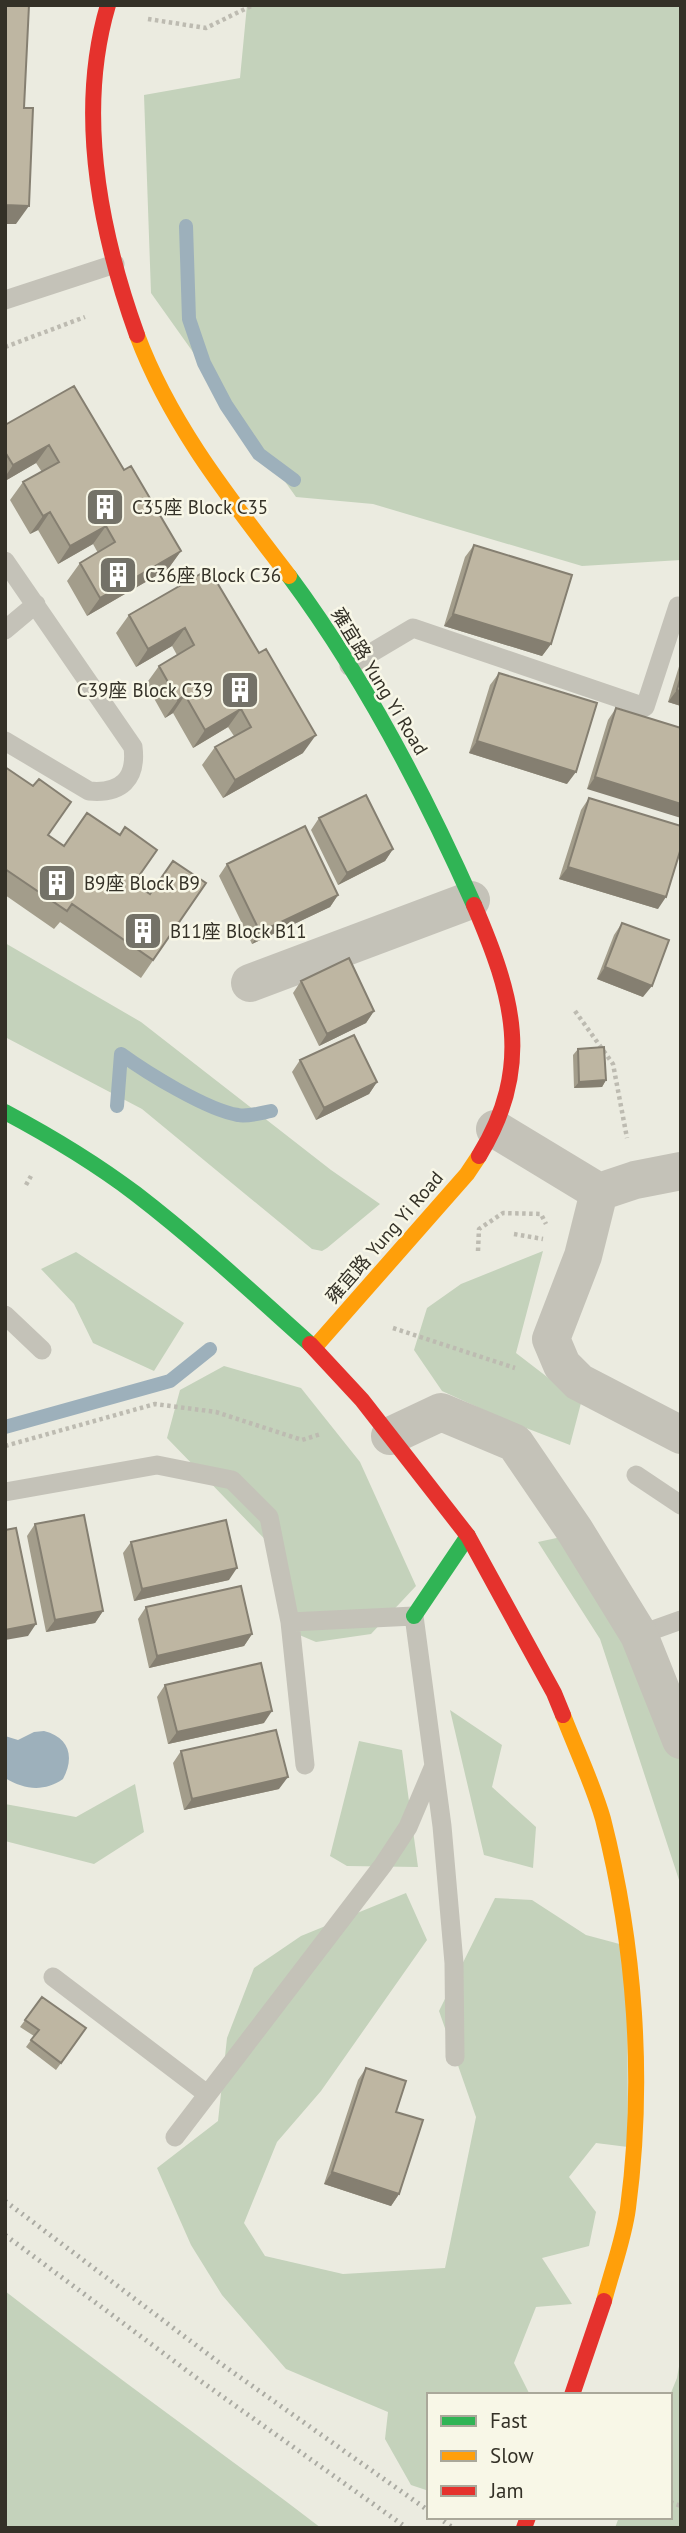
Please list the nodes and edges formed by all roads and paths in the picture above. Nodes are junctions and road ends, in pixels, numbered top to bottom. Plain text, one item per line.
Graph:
1 (108, 5) edge
2 (253, 5) edge
3 (148, 19) dead end
4 (115, 264) junction
5 (5, 300) edge
6 (93, 314) dead end
7 (5, 347) edge
8 (5, 561) edge
9 (36, 604) junction
10 (678, 606) dead end
11 (5, 630) edge
12 (349, 666) junction
13 (5, 741) edge
14 (471, 900) junction
15 (250, 983) dead end
16 (575, 1011) dead end
17 (5, 1112) edge
18 (495, 1129) junction
19 (681, 1171) edge
20 (635, 1180) junction
21 (599, 1192) junction
22 (514, 1234) dead end
23 (548, 1240) dead end
24 (586, 1248) junction
25 (478, 1251) dead end
26 (5, 1315) edge
27 (393, 1328) dead end
28 (313, 1348) junction
29 (42, 1350) dead end
30 (509, 1366) dead end
31 (321, 1434) dead end
32 (681, 1435) edge
33 (390, 1436) junction
34 (5, 1446) edge
35 (636, 1475) dead end
36 (5, 1492) edge
37 (681, 1505) edge
38 (468, 1536) junction
39 (414, 1616) junction
40 (681, 1620) edge
41 (290, 1622) junction
42 (639, 1635) junction
43 (681, 1740) edge
44 (305, 1765) dead end
45 (433, 1767) junction
46 (53, 1977) dead end
47 (455, 2057) dead end
48 (207, 2094) junction
49 (175, 2137) dead end
50 (573, 2393) edge

1 - 4 main road, 雍宜路 Yung Yi Road
2 - 3 path
4 - 5 lane
4 - 12 main road, 雍宜路 Yung Yi Road
6 - 7 path
8 - 9 lane
9 - 11 lane
9 - 13 lane
10 - 12 lane
12 - 14 main road, 雍宜路 Yung Yi Road
14 - 15 street
14 - 18 main road, 雍宜路 Yung Yi Road
16 - 20 path
17 - 28 main road
18 - 21 street
18 - 28 main road, 雍宜路 Yung Yi Road
19 - 20 street
20 - 21 street
21 - 24 street
22 - 23 path
24 - 25 path
24 - 32 street
26 - 29 lane
27 - 30 path
28 - 33 main road
31 - 34 path
33 - 38 main road
33 - 42 street
35 - 37 lane
36 - 41 lane
38 - 39 main road
38 - 50 main road
39 - 41 lane
39 - 45 lane
40 - 42 lane
41 - 44 lane
42 - 43 street
45 - 47 lane
45 - 48 lane
46 - 48 lane
48 - 49 lane

